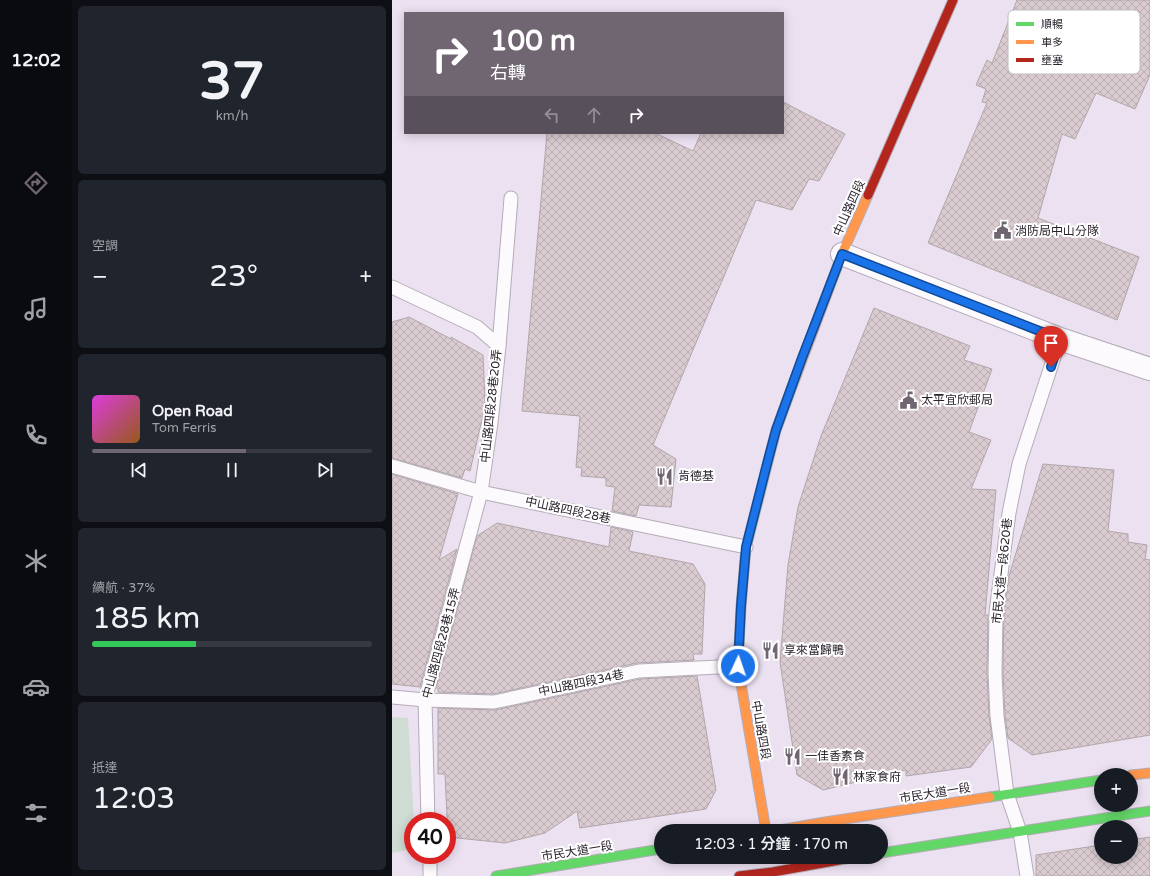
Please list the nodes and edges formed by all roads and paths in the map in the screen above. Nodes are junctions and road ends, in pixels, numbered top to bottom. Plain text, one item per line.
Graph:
1 (953, 0) edge
2 (511, 198) dead end
3 (842, 254) junction
4 (392, 288) edge
5 (1060, 339) junction
6 (499, 346) junction
7 (1150, 369) edge
8 (392, 466) edge
9 (481, 492) junction
10 (746, 547) junction
11 (738, 666) junction
12 (392, 697) edge
13 (425, 700) junction
14 (1150, 773) edge
15 (1138, 774) edge
16 (1094, 781) edge
17 (1007, 794) junction
18 (1150, 811) edge
19 (428, 812) edge
20 (765, 824) edge
21 (814, 824) edge
22 (1020, 832) junction
23 (654, 850) edge
24 (888, 852) edge
25 (430, 864) edge
26 (814, 864) edge
27 (773, 871) edge
28 (430, 876) edge
29 (496, 876) edge
30 (739, 876) edge
31 (1027, 876) edge

1 - 3 street, 中山路四段
2 - 6 lane
3 - 5 street
3 - 10 street, 中山路四段
4 - 6 lane, 中山路四段28巷20弄
5 - 7 street
5 - 17 lane, 市民大道一段620巷
6 - 9 lane, 中山路四段28巷20弄
8 - 9 lane, 中山路四段28巷
9 - 10 lane, 中山路四段28巷
9 - 13 lane, 中山路四段28巷15弄
10 - 11 street, 中山路四段
11 - 13 lane, 中山路四段34巷
11 - 20 street, 中山路四段
12 - 13 lane, 中山路四段34巷
13 - 19 lane, 中山路四段28巷15弄
14 - 15 street
16 - 17 street, 市民大道一段
17 - 21 street, 市民大道一段
17 - 22 lane, 市民大道一段620巷
18 - 22 street
22 - 24 street
22 - 31 lane, 市民大道一段620巷
23 - 29 street, 市民大道一段
25 - 28 lane
26 - 27 street
27 - 30 street

